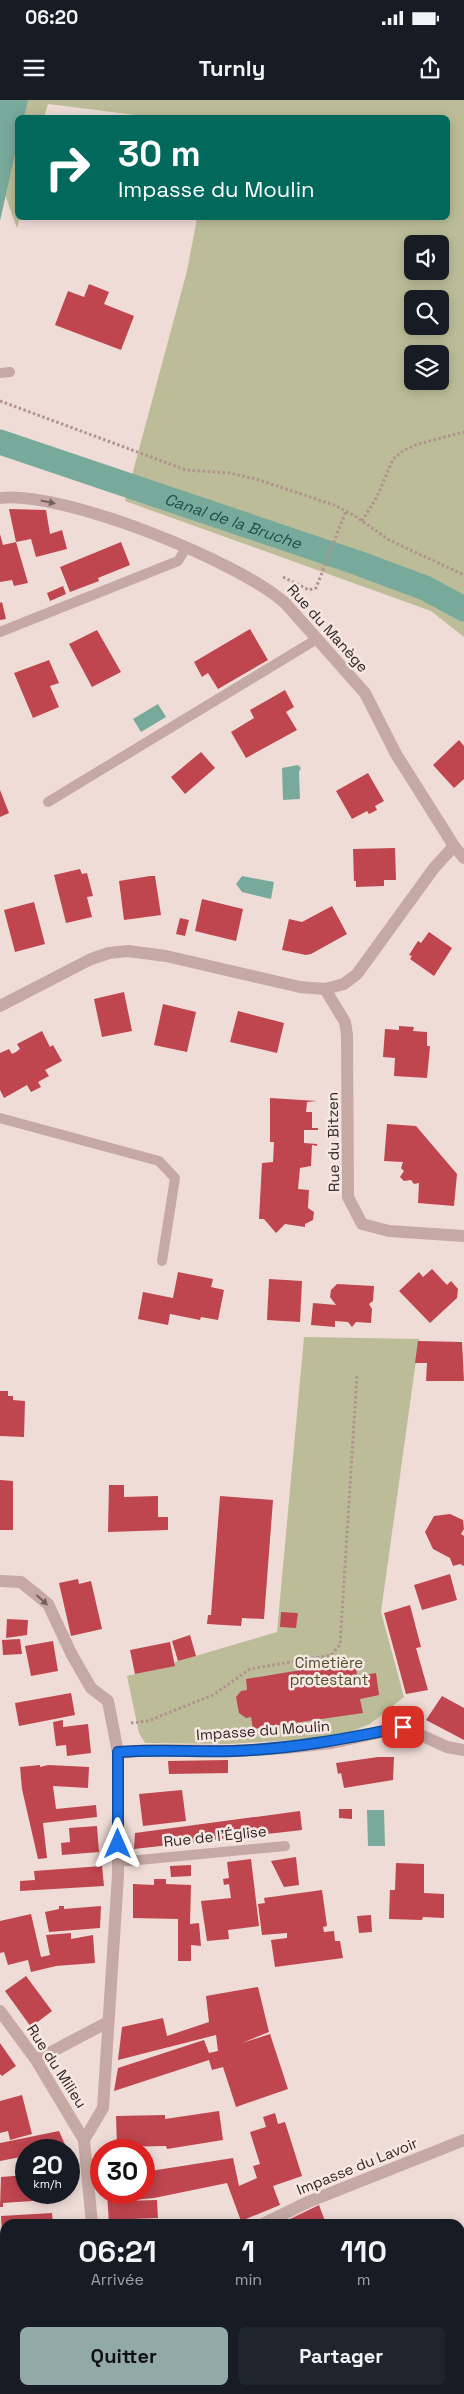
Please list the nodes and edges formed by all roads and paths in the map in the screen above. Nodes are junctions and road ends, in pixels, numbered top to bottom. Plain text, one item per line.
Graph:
1 (0, 401) edge
2 (464, 432) edge
3 (0, 498) edge
4 (346, 511) junction
5 (362, 521) junction
6 (186, 548) junction
7 (464, 575) edge
8 (319, 581) dead end
9 (0, 632) edge
10 (318, 639) junction
11 (48, 802) dead end
12 (454, 846) junction
13 (464, 858) edge
14 (325, 989) junction
15 (0, 1006) edge
16 (0, 1118) edge
17 (464, 1236) edge
18 (162, 1260) dead end
19 (357, 1374) dead end
20 (0, 1581) edge
21 (113, 1726) junction
22 (464, 1750) edge
23 (118, 1752) junction
24 (285, 1846) dead end
25 (118, 1862) junction
26 (0, 2011) edge
27 (108, 2022) junction
28 (36, 2060) junction
29 (84, 2140) junction
30 (464, 2140) edge
31 (92, 2219) edge
32 (273, 2219) edge

1 - 4 path
2 - 5 path
3 -> 6 street, Rue du Manège
4 - 5 path
4 - 8 path
5 - 7 path
6 - 9 lane
6 - 10 street, Rue du Manège
10 - 11 lane
10 - 12 street, Rue du Manège
12 - 13 street, Rue du Manège
12 - 14 street
14 - 15 street
14 - 17 street, Rue du Bitzen
16 - 18 lane
19 - 21 path
20 -> 21 street
21 - 23 street
22 - 23 street, Impasse du Moulin
23 - 25 street
24 - 25 lane, Rue de l'Église
25 - 27 street
26 - 28 street, Rue du Milieu
27 - 28 street
27 - 29 street
28 - 29 street, Rue du Milieu
29 - 31 street
30 - 32 street, Impasse du Lavoir

